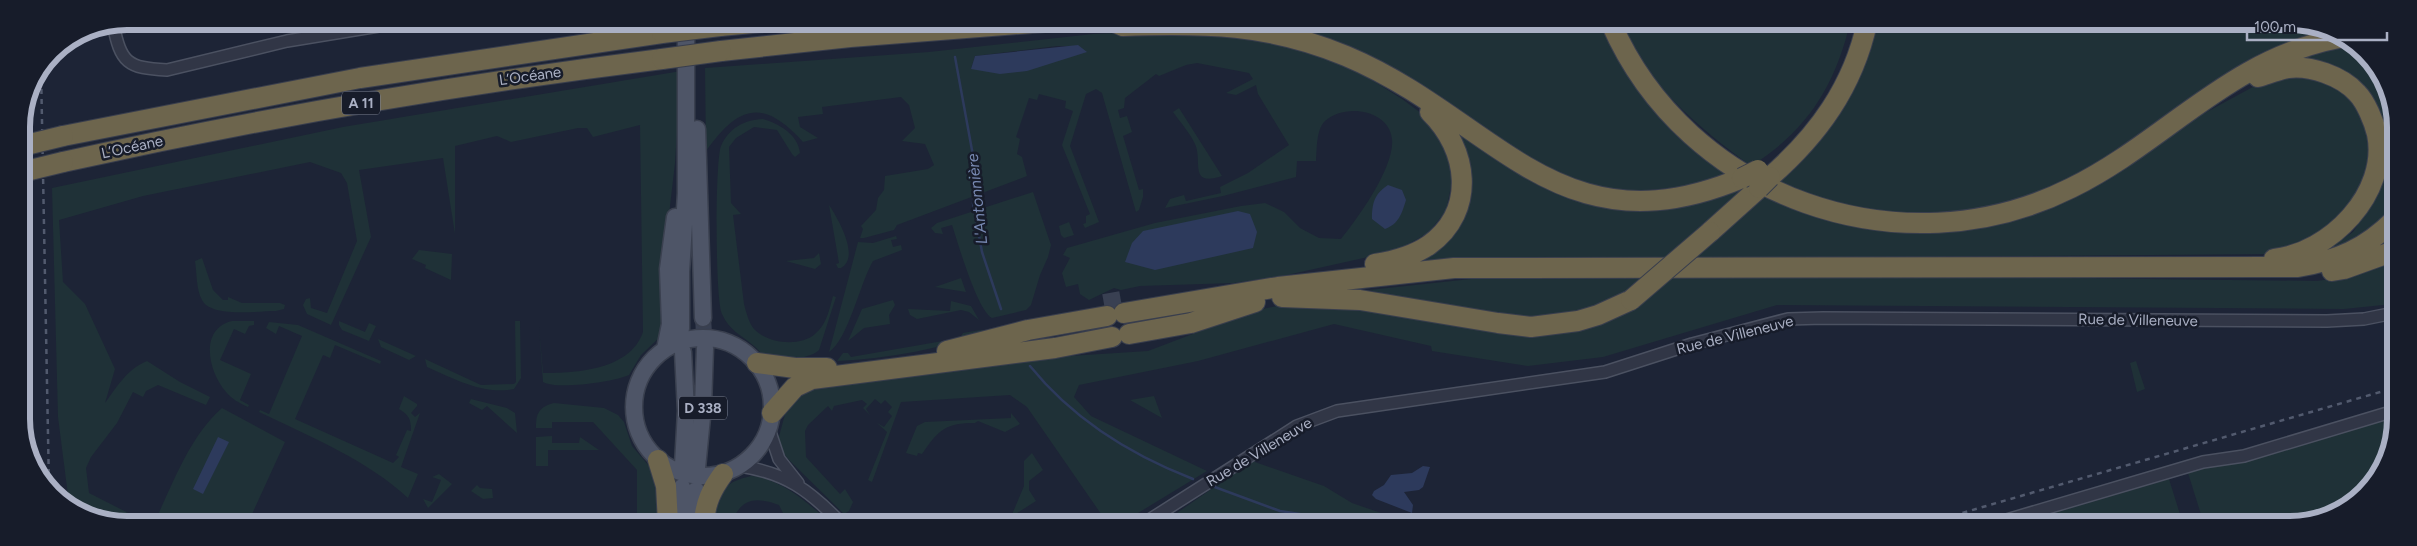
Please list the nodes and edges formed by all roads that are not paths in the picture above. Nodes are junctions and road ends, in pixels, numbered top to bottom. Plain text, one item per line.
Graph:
1 (335, 30) edge
2 (686, 30) edge
3 (687, 30) edge
4 (695, 30) edge
5 (939, 30) edge
6 (1256, 30) edge
7 (114, 31) edge
8 (1615, 32) edge
9 (1856, 36) edge
10 (2333, 40) edge
11 (1371, 67) junction
12 (2192, 108) junction
13 (30, 144) edge
14 (691, 161) junction
15 (30, 170) edge
16 (1757, 178) junction
17 (2387, 227) edge
18 (2387, 254) edge
19 (2115, 269) junction
20 (1280, 292) junction
21 (2387, 314) edge
22 (703, 318) tunnel mouth
23 (1116, 319) junction
24 (681, 330) dead end
25 (1149, 330) junction
26 (1092, 341) junction
27 (711, 344) junction
28 (666, 349) junction
29 (683, 352) dead end
30 (756, 363) junction
31 (2387, 413) edge
32 (771, 421) junction
33 (658, 460) junction
34 (731, 470) junction
35 (799, 485) junction
36 (668, 516) edge
37 (683, 516) edge
38 (693, 516) edge
39 (705, 516) edge
40 (834, 516) edge
41 (1155, 516) edge
42 (2020, 516) edge

1 - 7 street
2 - 14 main road
3 - 13 highway, L’Océane / A 11, bridge
4 - 14 main road
5 - 15 highway, L’Océane / A 11, bridge
6 - 11 highway
8 - 12 highway
9 - 16 highway
10 - 12 highway
11 - 16 highway
11 - 20 highway
12 - 19 highway
14 - 22 main road
14 - 24 main road
14 - 27 main road
14 - 28 main road
16 - 20 highway, bridge
17 - 19 highway
18 - 19 highway
19 - 20 highway
20 - 23 highway
20 - 25 highway
21 - 41 street, Rue de Villeneuve
23 - 25 highway
23 - 26 highway
23 - 30 highway
25 - 26 highway
26 - 32 highway
27 - 28 main road
27 - 29 main road, D 338
27 - 30 main road
28 - 33 main road
30 - 32 main road
31 - 42 street
32 - 34 main road
32 - 35 street
33 - 34 main road
33 - 36 highway
34 - 35 street
34 - 39 highway
35 - 40 street
37 - 38 main road

